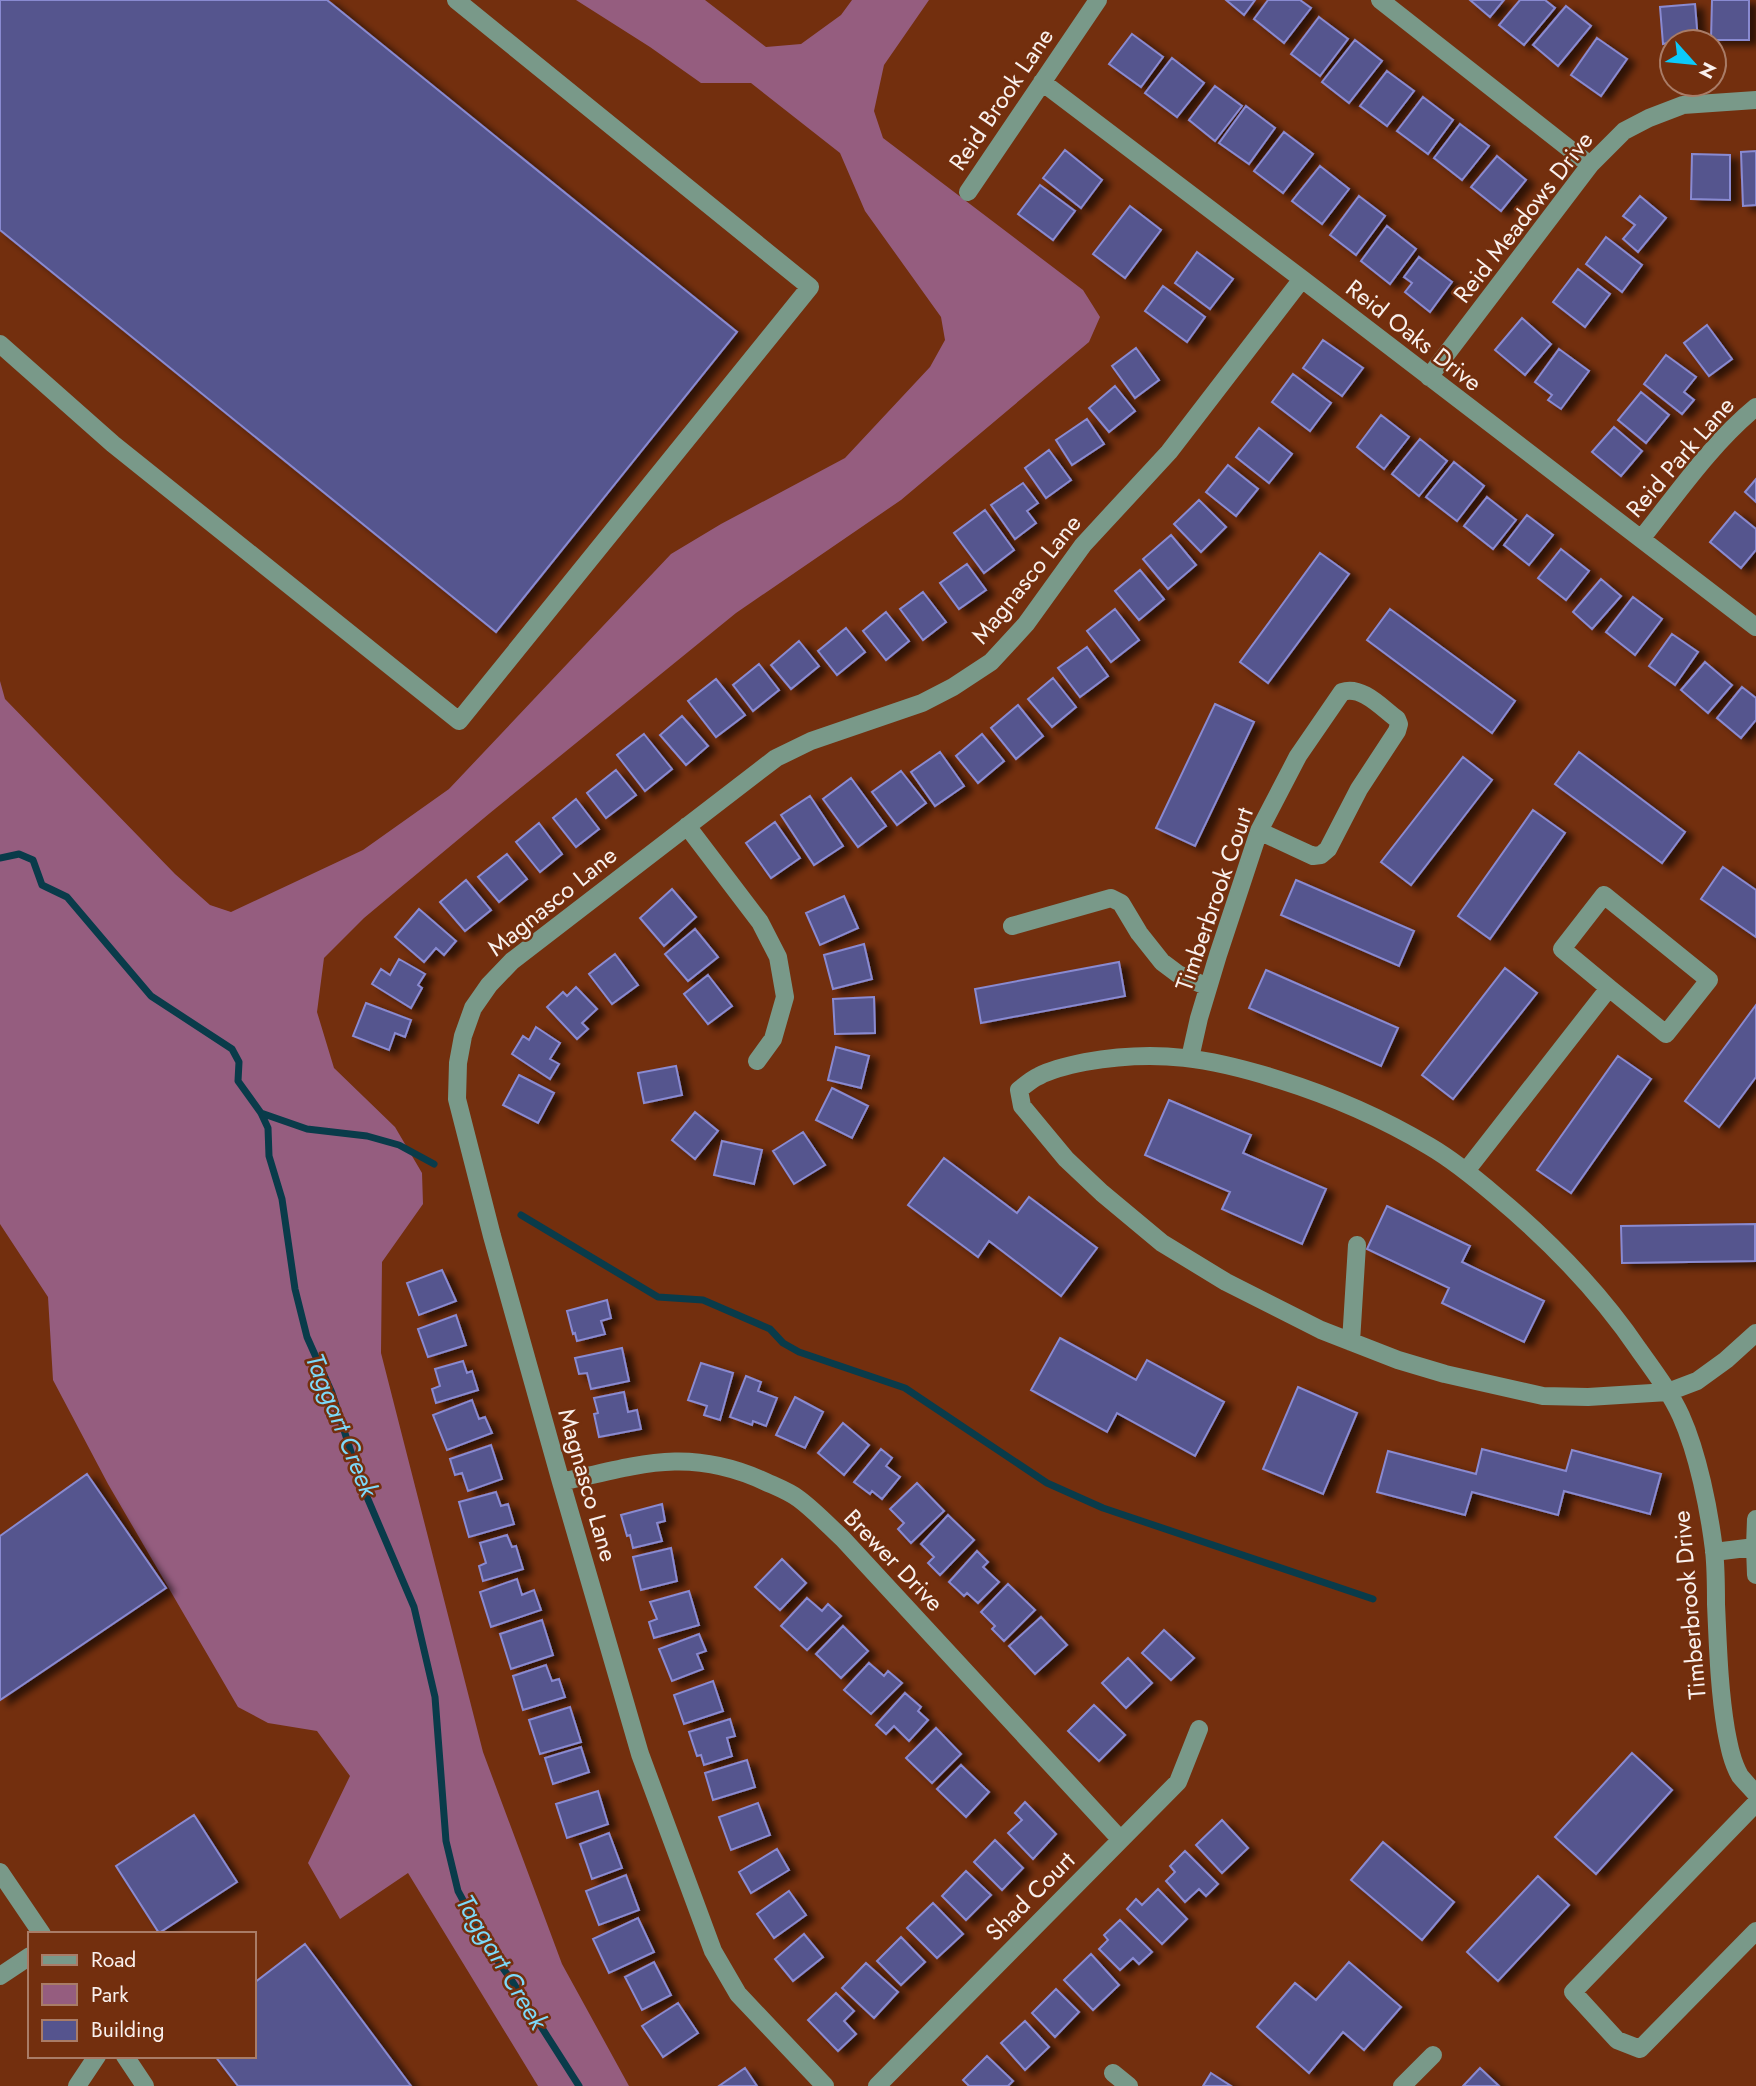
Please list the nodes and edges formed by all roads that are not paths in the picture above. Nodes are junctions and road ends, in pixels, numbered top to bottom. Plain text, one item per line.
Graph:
1 (456, 0) edge
2 (1098, 0) edge
3 (1380, 0) edge
4 (1411, 0) edge
5 (1400, 15) junction
6 (1042, 82) junction
7 (1756, 100) edge
8 (1590, 164) junction
9 (968, 192) dead end
10 (1302, 279) junction
11 (0, 344) edge
12 (1429, 377) junction
13 (1756, 407) edge
14 (1641, 539) junction
15 (1756, 627) edge
16 (687, 827) junction
17 (1259, 831) junction
18 (1012, 926) dead end
19 (1208, 987) junction
20 (1609, 988) junction
21 (1190, 1058) junction
22 (757, 1061) dead end
23 (1466, 1171) junction
24 (1357, 1245) dead end
25 (1756, 1334) edge
26 (1351, 1342) junction
27 (1668, 1392) junction
28 (561, 1482) junction
29 (1756, 1519) edge
30 (1755, 1547) edge
31 (1714, 1552) junction
32 (1756, 1575) edge
33 (1199, 1729) dead end
34 (1756, 1794) edge
35 (1756, 1803) edge
36 (1120, 1839) junction
37 (0, 1872) edge
38 (1756, 1931) edge
39 (41, 1932) edge
40 (28, 1957) edge
41 (0, 1976) edge
42 (1433, 2055) dead end
43 (96, 2058) edge
44 (126, 2058) edge
45 (1113, 2073) dead end
46 (76, 2086) edge
47 (145, 2086) edge
48 (825, 2086) edge
49 (877, 2086) edge
50 (1129, 2086) edge
51 (1402, 2086) edge

1 - 11 street
2 - 6 street, Reid Brook Lane
3 - 5 street
4 - 5 street
5 - 8 street
6 - 9 street, Reid Brook Lane
6 - 10 street, Reid Oaks Drive
7 - 8 street, Reid Meadows Drive
8 - 12 street, Reid Meadows Drive
10 - 12 street, Reid Oaks Drive
10 - 16 street, Magnasco Lane
12 - 14 street, Reid Oaks Drive
13 - 14 street, Reid Park Lane
14 - 15 street, Reid Oaks Drive
16 - 22 street
16 - 28 street, Magnasco Lane
17 - 17 street, Timberbrook Court
17 - 19 street, Timberbrook Court
18 - 19 street
19 - 21 street, Timberbrook Court
20 - 20 street
20 - 23 street
21 - 23 street, Timberbrook Drive
21 - 26 street, Timberbrook Drive
23 - 27 street, Timberbrook Drive
24 - 26 street
25 - 27 street
26 - 27 street
27 - 31 street, Timberbrook Drive
28 - 36 street, Brewer Drive
28 - 48 street, Magnasco Lane
29 - 30 street
30 - 31 street
30 - 32 street
31 - 34 street, Timberbrook Drive
33 - 36 street, Shad Court
35 - 38 street
36 - 49 street, Shad Court
37 - 39 street
40 - 41 street
42 - 51 street
43 - 46 street
44 - 47 street
45 - 50 street

